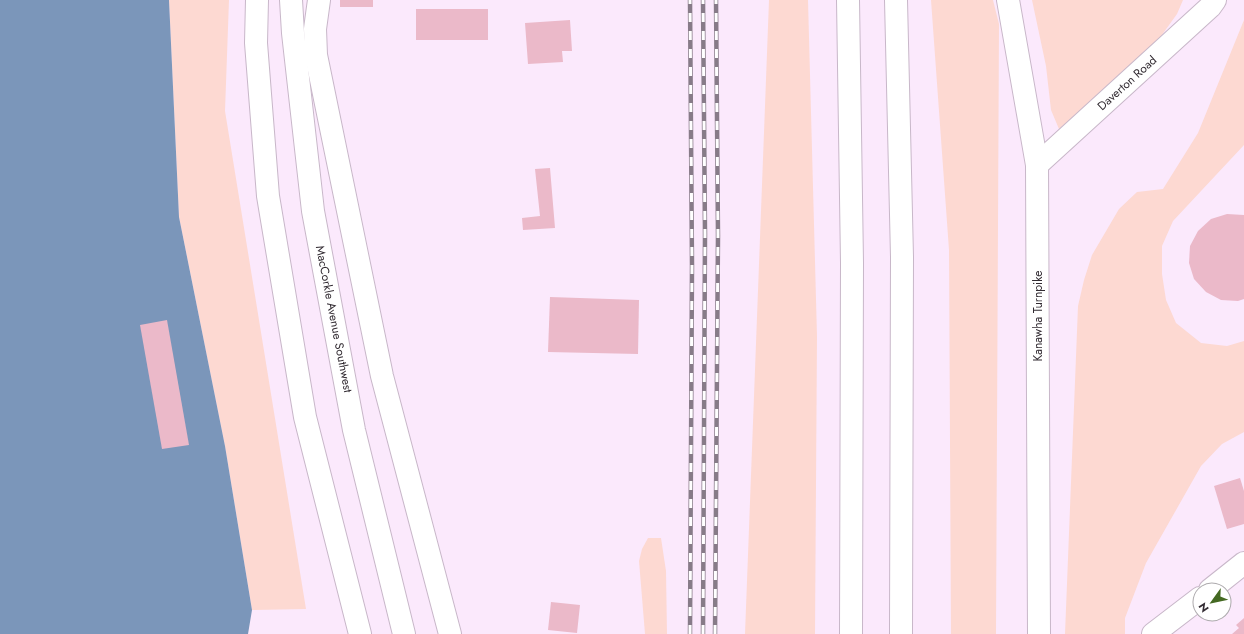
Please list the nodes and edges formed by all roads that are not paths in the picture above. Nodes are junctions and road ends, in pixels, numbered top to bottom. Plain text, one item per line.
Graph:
1 (257, 0) edge
2 (291, 0) edge
3 (319, 0) edge
4 (848, 0) edge
5 (896, 0) edge
6 (1008, 0) edge
7 (1215, 0) edge
8 (1037, 165) junction
9 (1244, 563) edge
10 (1220, 582) edge
11 (1192, 604) edge
12 (360, 634) edge
13 (404, 634) edge
14 (450, 634) edge
15 (852, 634) edge
16 (901, 634) edge
17 (1040, 634) edge
18 (1153, 634) edge

1 - 12 main road
2 - 13 main road, MacCorkle Avenue Southwest
3 - 14 main road
4 - 15 main road
5 - 16 main road
6 - 8 main road, Kanawha Turnpike
7 - 8 main road, Daverton Road
8 - 17 main road, Kanawha Turnpike
9 - 10 main road
11 - 18 main road

